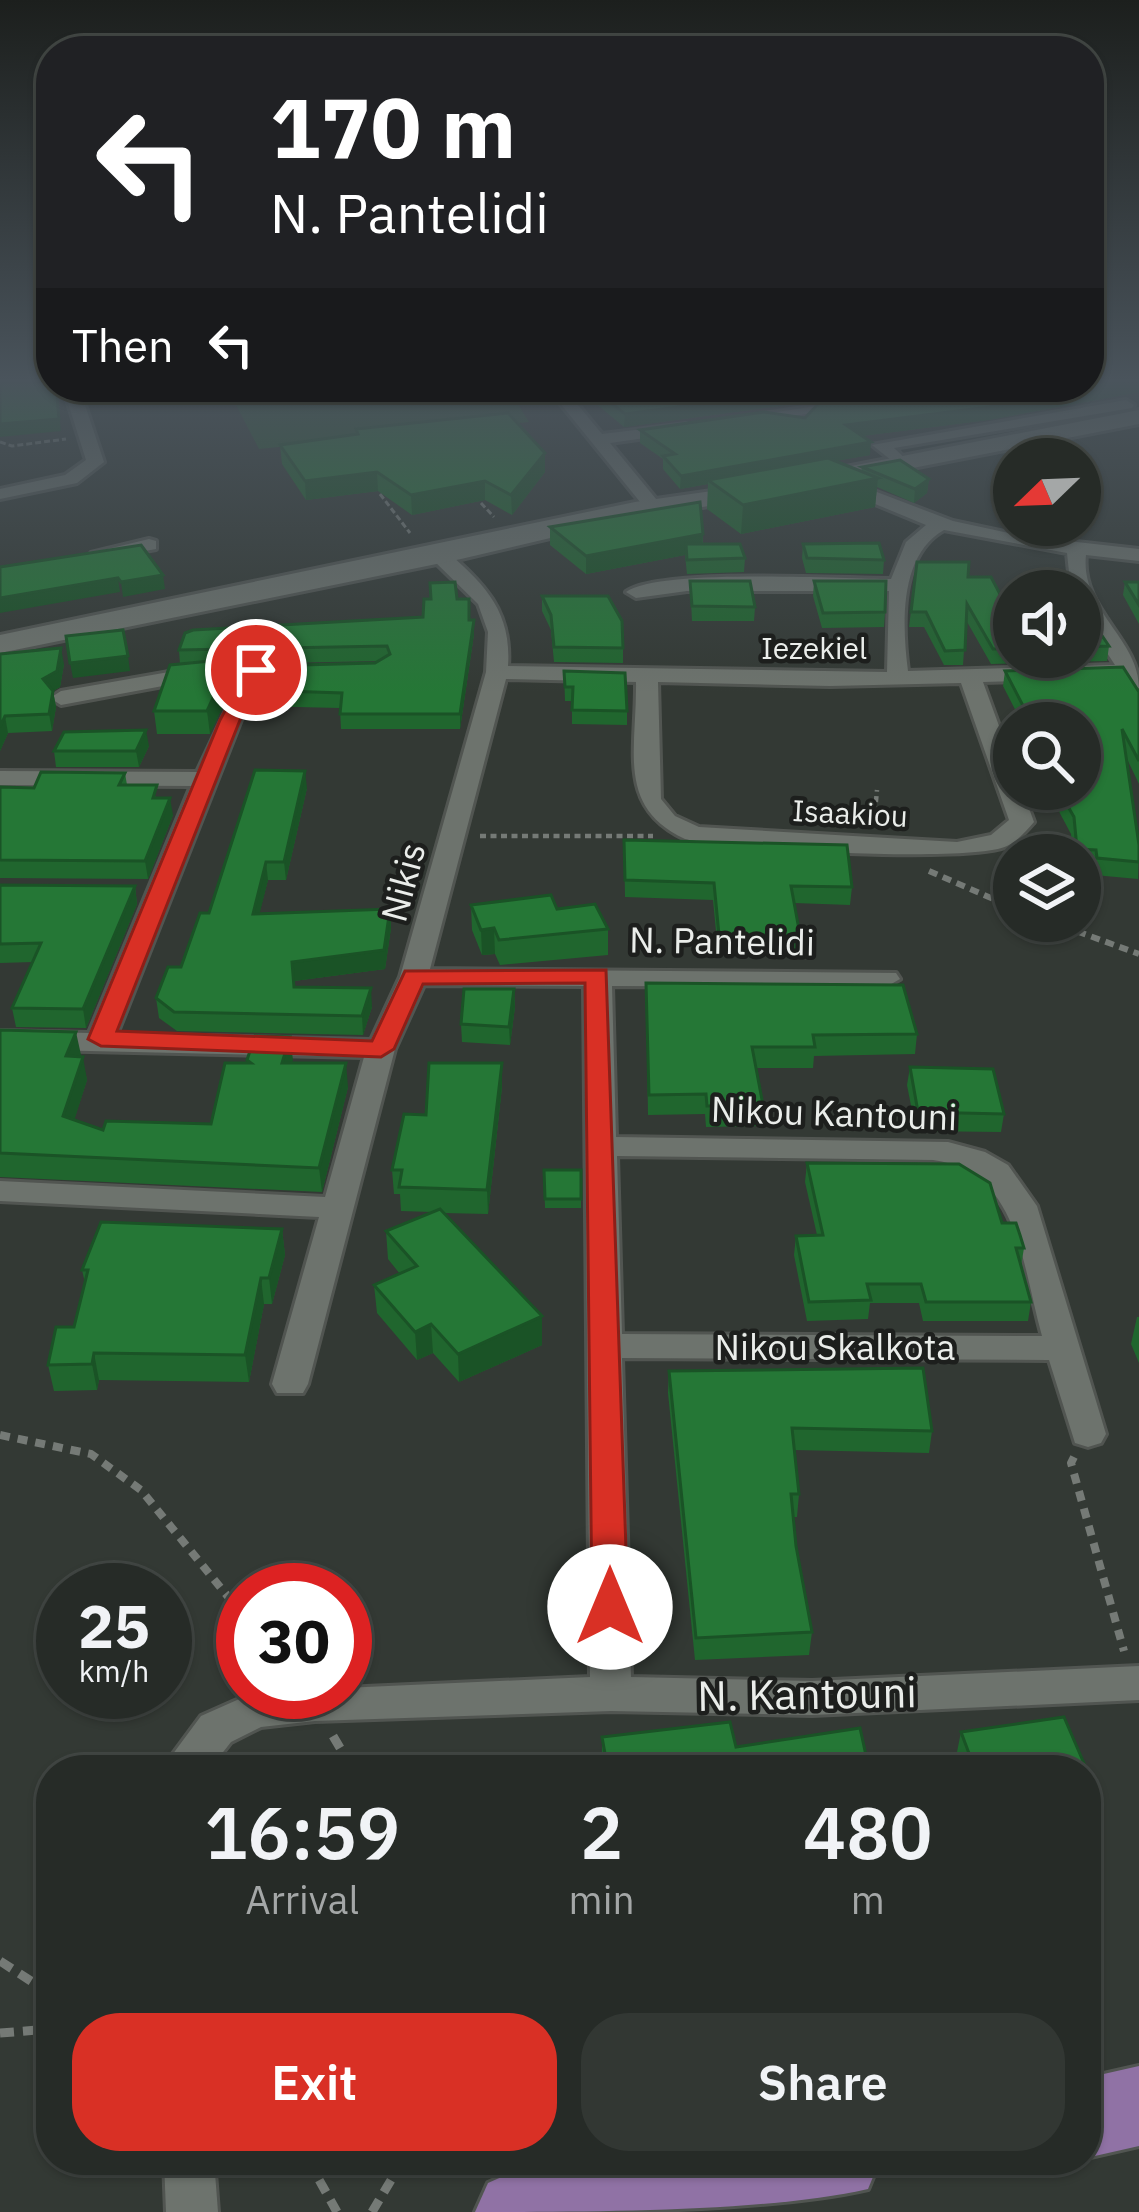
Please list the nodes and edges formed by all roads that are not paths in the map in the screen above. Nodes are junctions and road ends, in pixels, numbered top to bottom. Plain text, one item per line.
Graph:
1 (45, 486) edge
2 (636, 486) edge
3 (783, 486) edge
4 (827, 486) edge
5 (0, 494) edge
6 (655, 509) junction
7 (939, 524) junction
8 (149, 545) dead end
9 (427, 547) junction
10 (1077, 550) junction
11 (85, 555) edge
12 (1139, 555) edge
13 (902, 585) junction
14 (636, 592) dead end
15 (0, 644) edge
16 (497, 672) junction
17 (970, 676) junction
18 (646, 678) junction
19 (1135, 678) edge
20 (899, 679) junction
21 (61, 698) dead end
22 (0, 778) edge
23 (208, 779) junction
24 (414, 976) junction
25 (598, 976) junction
26 (886, 979) edge
27 (101, 1039) junction
28 (0, 1040) edge
29 (381, 1049) junction
30 (599, 1146) junction
31 (0, 1191) edge
32 (338, 1208) junction
33 (608, 1346) junction
34 (1063, 1348) junction
35 (290, 1384) dead end
36 (1088, 1434) road end
37 (1136, 1683) edge
38 (611, 1694) junction
39 (195, 1755) edge
40 (1139, 2106) edge
41 (1101, 2115) edge
42 (190, 2175) edge
43 (746, 2175) edge
44 (192, 2212) edge
45 (517, 2212) edge

1 - 5 street
2 - 6 street
3 - 6 street
4 - 7 street
6 - 9 street
7 - 10 street
7 - 13 street
8 - 11 street
9 - 15 street
9 - 16 street, Nikis
10 - 12 street
10 - 19 street
13 - 14 street
13 - 20 street
16 - 18 street, Iezekiel
16 - 24 street, Nikis
17 - 18 street, Isaakiou
17 - 19 street, Iezekiel
17 - 20 street, Iezekiel
18 - 20 street, Iezekiel
21 - 23 street
22 - 23 street
23 - 27 street
24 - 25 street, N. Pantelidi
24 - 29 street, Nikis
25 - 26 street, N. Pantelidi
25 - 30 street
27 - 28 street
27 - 29 street
29 - 32 street, Nikis
30 - 33 street
30 - 34 street, Nikou Kantouni
31 - 32 street
32 - 35 street, Nikis
33 - 34 street, Nikou Skalkota
33 - 38 street
34 - 36 street, Nikou Kantouni
37 - 38 street, N. Kantouni
38 - 39 street, N. Kantouni
40 - 41 main road
42 - 44 street
43 - 45 main road

